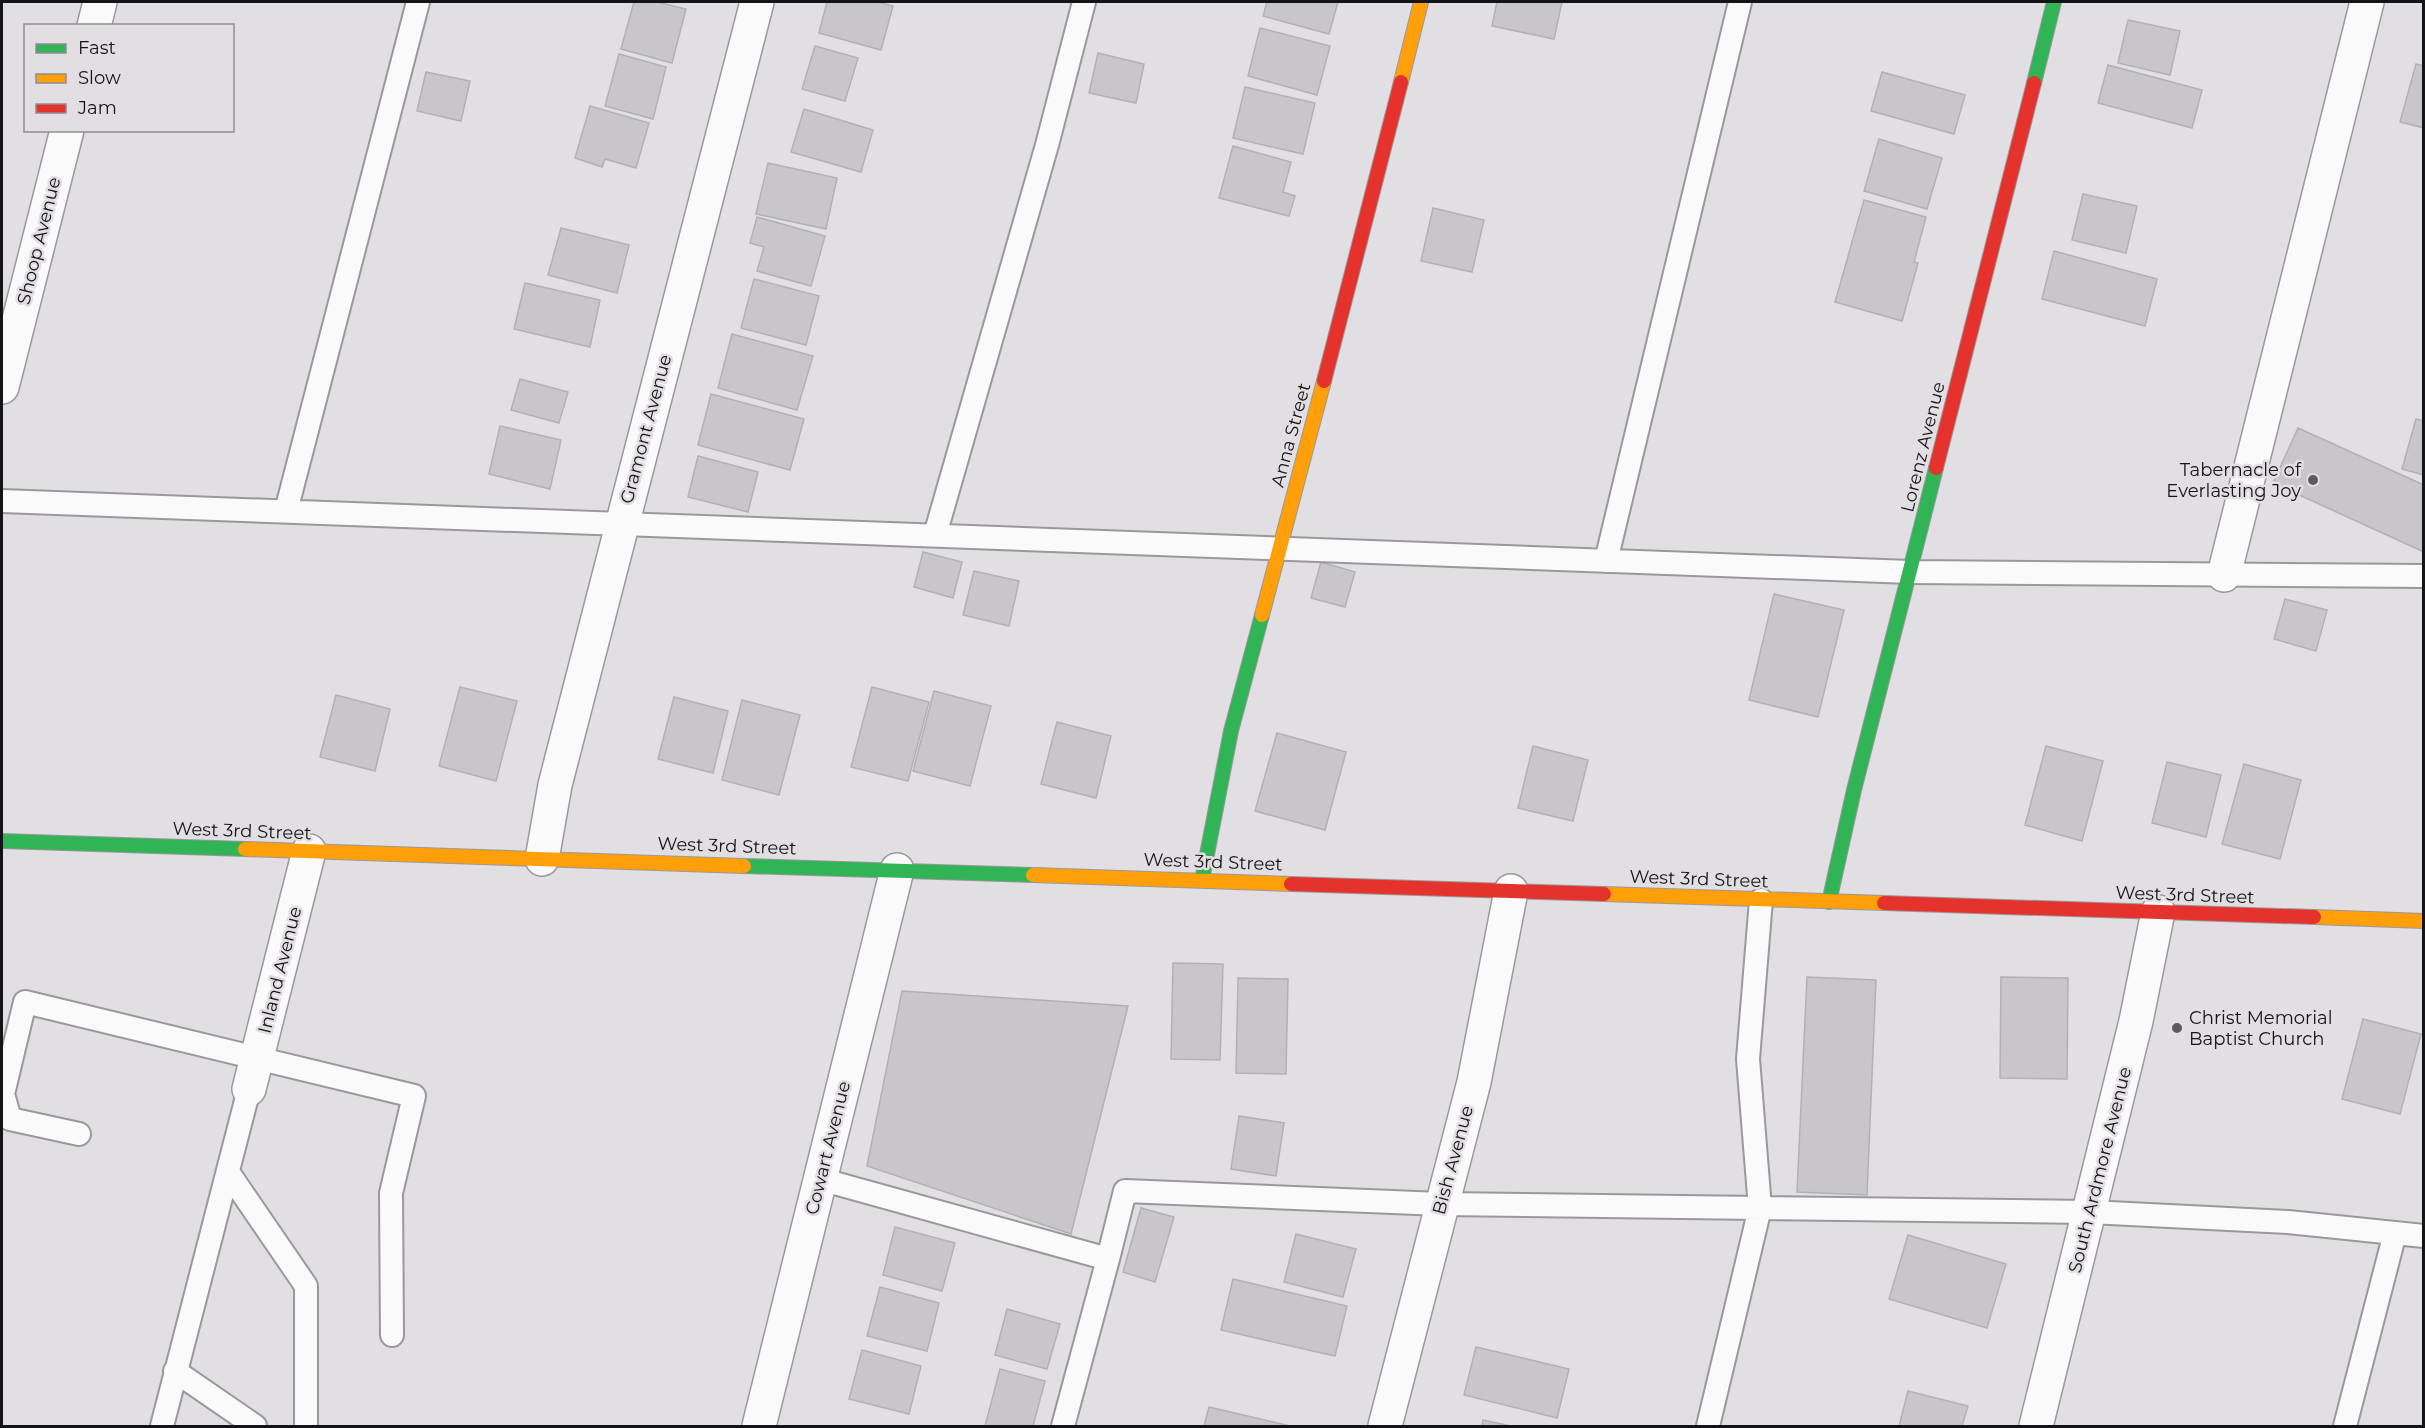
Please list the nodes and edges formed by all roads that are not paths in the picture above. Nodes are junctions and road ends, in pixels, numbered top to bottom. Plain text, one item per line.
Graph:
1 (100, 2) edge
2 (418, 2) edge
3 (757, 2) edge
4 (1084, 2) edge
5 (1421, 2) edge
6 (1740, 2) edge
7 (2055, 2) edge
8 (2367, 2) edge
9 (94, 24) edge
10 (66, 132) edge
11 (2, 387) edge
12 (2, 501) edge
13 (286, 511) junction
14 (621, 524) junction
15 (935, 535) junction
16 (1279, 549) junction
17 (1606, 561) junction
18 (1910, 572) junction
19 (2224, 574) junction
20 (2424, 576) edge
21 (2, 841) edge
22 (309, 851) junction
23 (542, 859) junction
24 (897, 870) junction
25 (1202, 880) junction
26 (1511, 891) junction
27 (1761, 900) junction
28 (1829, 902) junction
29 (2158, 912) junction
30 (2424, 921) edge
31 (258, 1058) junction
32 (249, 1089) joint
33 (79, 1134) dead end
34 (228, 1172) junction
35 (820, 1179) junction
36 (1441, 1204) junction
37 (1760, 1208) junction
38 (2091, 1212) junction
39 (2395, 1233) junction
40 (2424, 1236) edge
41 (1108, 1259) junction
42 (392, 1335) dead end
43 (175, 1371) junction
44 (162, 1426) edge
45 (255, 1426) edge
46 (306, 1426) edge
47 (759, 1426) edge
48 (1063, 1426) edge
49 (1385, 1426) edge
50 (1708, 1426) edge
51 (2036, 1426) edge
52 (2345, 1426) edge

1 - 9 street
2 - 13 lane
3 - 14 street, Gramont Avenue
4 - 15 lane
5 - 16 main road, Anna Street
6 - 17 lane
7 - 18 main road, Lorenz Avenue
8 - 19 street
10 - 11 street, Shoop Avenue
12 - 13 lane
13 - 14 lane
14 - 15 lane
14 - 23 street, Gramont Avenue
15 - 16 lane
16 - 17 lane
16 - 25 main road, Anna Street
17 - 18 lane
18 - 19 lane
18 - 28 main road, Lorenz Avenue
19 - 20 lane
21 - 22 main road, West 3rd Street
22 - 23 main road, West 3rd Street
22 - 31 street, Inland Avenue
23 - 24 main road, West 3rd Street
24 - 25 main road, West 3rd Street
24 - 35 street, Cowart Avenue
25 - 26 main road, West 3rd Street
26 - 27 main road, West 3rd Street
26 - 36 street, Bish Avenue
27 - 28 main road, West 3rd Street
27 - 37 lane
28 - 29 main road, West 3rd Street
29 - 30 main road, West 3rd Street
29 - 38 street, South Ardmore Avenue
31 - 32 street, Inland Avenue
31 - 33 lane
31 - 42 lane
32 - 34 lane
34 - 43 lane
34 - 46 lane
35 - 41 lane
35 - 47 street, Cowart Avenue
36 - 37 lane
36 - 41 lane
36 - 49 street, Bish Avenue
37 - 38 lane
37 - 50 lane
38 - 39 lane
38 - 51 street, South Ardmore Avenue
39 - 40 lane
39 - 52 lane
41 - 48 lane
43 - 44 lane
43 - 45 lane

